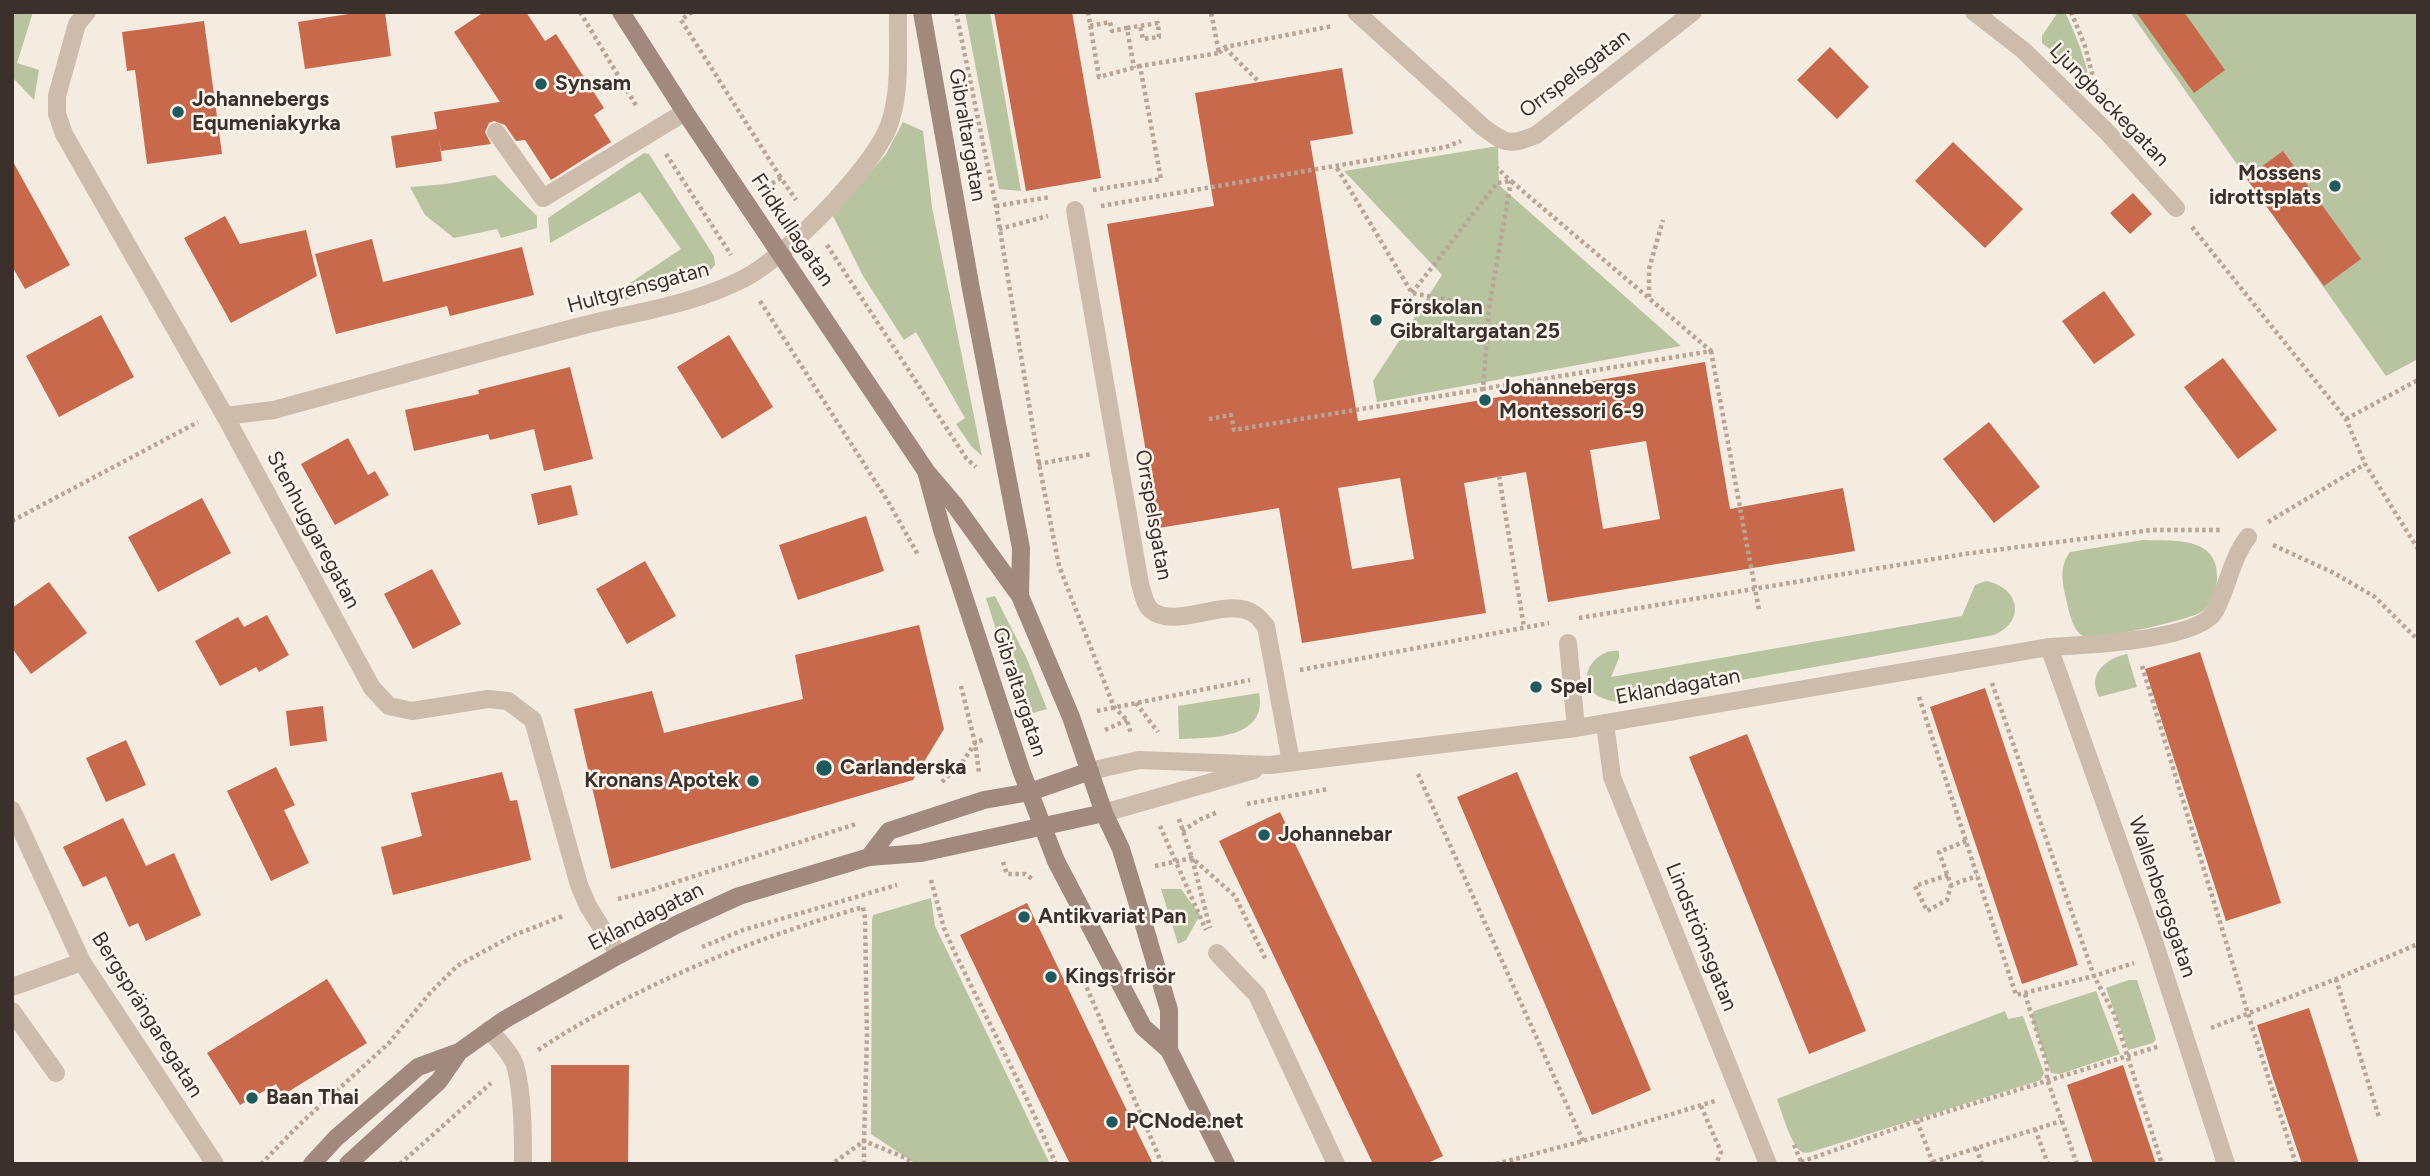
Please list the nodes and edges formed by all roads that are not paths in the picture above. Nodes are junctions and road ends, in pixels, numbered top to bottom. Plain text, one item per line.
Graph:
1 (87, 12) edge
2 (621, 12) edge
3 (898, 12) edge
4 (922, 12) edge
5 (1693, 12) edge
6 (1974, 12) edge
7 (1360, 16) edge
8 (685, 112) junction
9 (496, 132) dead end
10 (2176, 208) road end
11 (1075, 210) dead end
12 (780, 254) junction
13 (223, 413) junction
14 (926, 471) junction
15 (2248, 537) road end
16 (1020, 596) junction
17 (1568, 643) dead end
18 (2049, 647) junction
19 (1605, 723) junction
20 (1576, 728) junction
21 (1291, 762) junction
22 (1270, 765) junction
23 (1090, 771) junction
24 (1030, 792) junction
25 (12, 810) edge
26 (1104, 813) junction
27 (1042, 825) junction
28 (869, 857) junction
29 (1217, 953) road end
30 (620, 956) junction
31 (82, 962) junction
32 (12, 987) edge
33 (12, 1011) edge
34 (489, 1030) junction
35 (1169, 1050) junction
36 (459, 1052) junction
37 (56, 1073) dead end
38 (215, 1164) edge
39 (312, 1164) edge
40 (348, 1164) edge
41 (523, 1164) edge
42 (1226, 1164) edge
43 (1336, 1164) edge
44 (1768, 1164) edge
45 (2226, 1164) edge

1 - 13 street, Stenhuggaregatan
2 - 8 street, Fridkullagatan
3 - 12 street, Hultgrensgatan
4 - 16 street, Gibraltargatan
5 - 7 street, Orrspelsgatan
6 - 10 street, Ljungbackegatan
8 - 9 street
8 - 12 street, Fridkullagatan
11 - 21 street, Orrspelsgatan
12 - 13 street, Hultgrensgatan
12 - 14 street, Fridkullagatan
13 - 30 street, Stenhuggaregatan
14 - 16 street, Gibraltargatan
14 - 24 street, Gibraltargatan
15 - 18 street, Eklandagatan
16 - 23 street, Gibraltargatan
17 - 20 street
18 - 19 street, Eklandagatan
18 - 45 street, Wallenbergsgatan
19 - 20 street, Eklandagatan
19 - 44 street, Lindströmsgatan
20 - 21 street, Eklandagatan
21 - 22 street, Eklandagatan
22 - 23 street, Eklandagatan
22 - 26 street, Eklandagatan
23 - 24 street, Eklandagatan
23 - 26 street, Gibraltargatan
24 - 27 street, Gibraltargatan
24 - 28 street, Eklandagatan
25 - 31 street, Bergsprängaregatan
26 - 27 street, Eklandagatan
26 - 35 street, Gibraltargatan
27 - 28 street, Eklandagatan
27 - 35 street, Gibraltargatan
28 - 30 street, Eklandagatan
29 - 43 street
30 - 34 street, Eklandagatan
31 - 32 street
31 - 38 street, Bergsprängaregatan
33 - 37 street
34 - 36 street, Eklandagatan
34 - 41 street
35 - 42 street, Gibraltargatan
36 - 39 street, Eklandagatan
36 - 40 street, Eklandagatan

